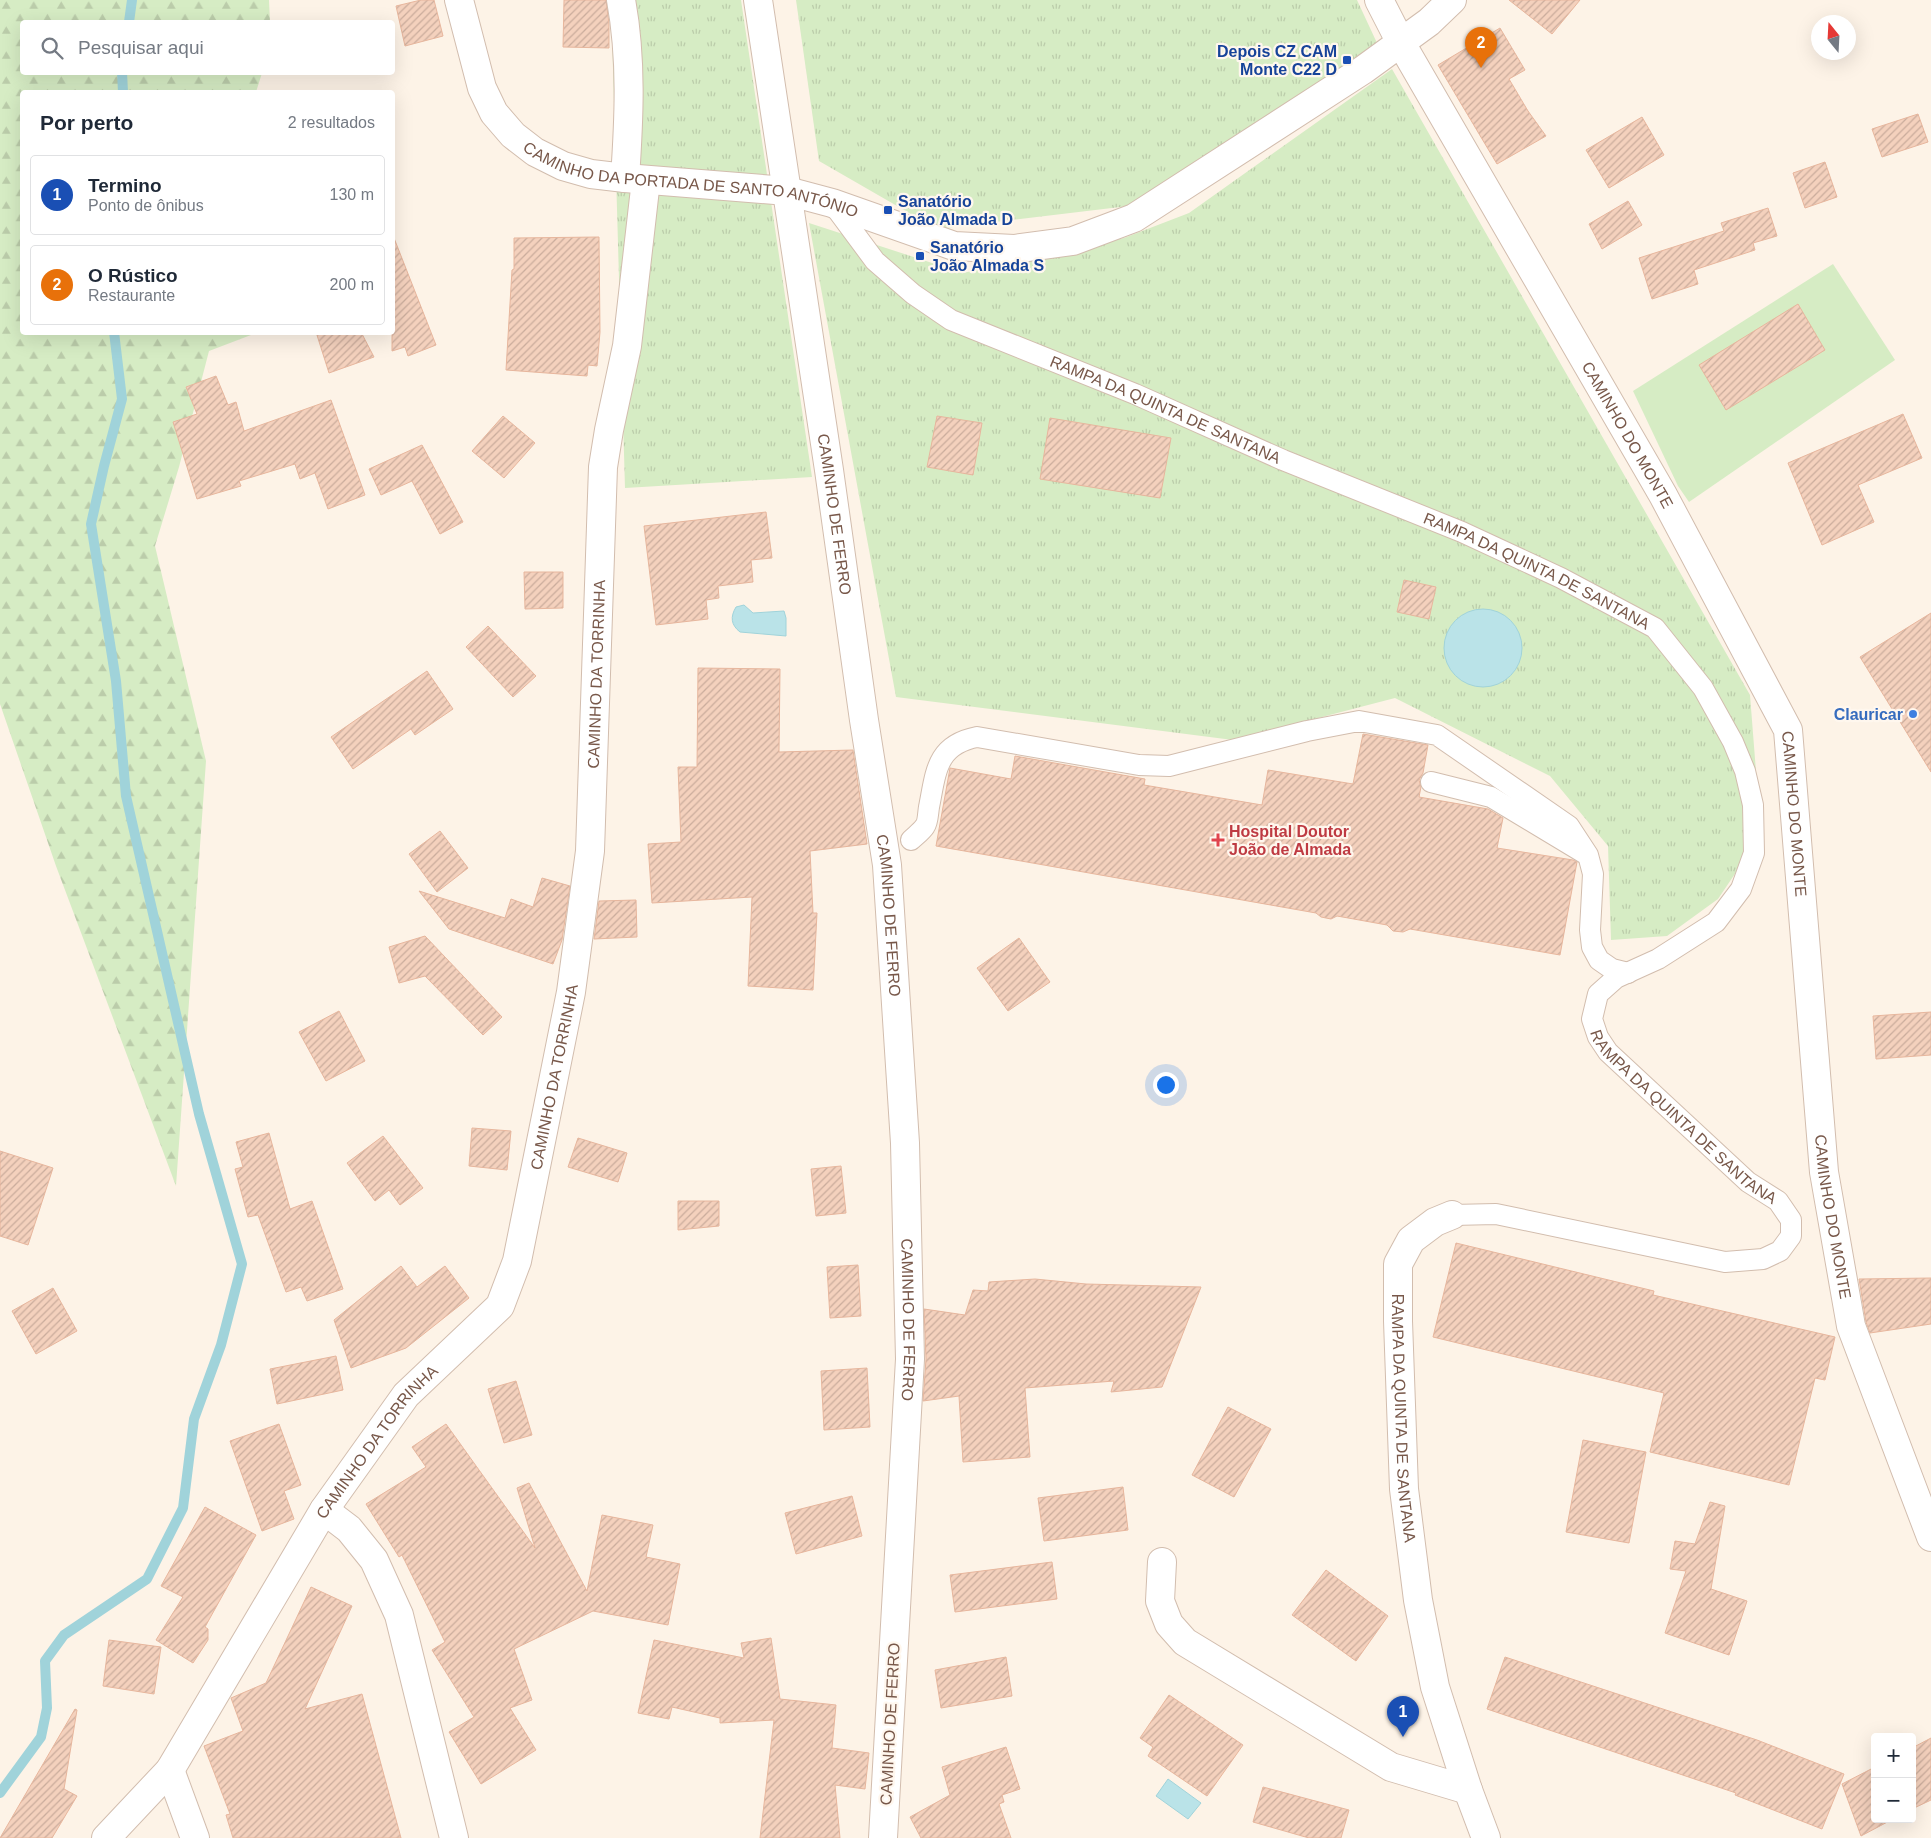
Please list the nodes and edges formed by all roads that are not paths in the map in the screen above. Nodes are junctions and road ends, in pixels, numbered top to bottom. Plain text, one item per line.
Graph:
1 (459, 0) edge
2 (621, 0) edge
3 (758, 0) edge
4 (1379, 0) edge
5 (1452, 0) edge
6 (1401, 44) junction
7 (635, 179) junction
8 (787, 191) junction
9 (832, 203) junction
10 (1431, 782) dead end
11 (911, 840) dead end
12 (1588, 856) junction
13 (1628, 973) junction
14 (1452, 1215) joint
15 (324, 1510) junction
16 (1931, 1537) edge
17 (1162, 1562) dead end
18 (170, 1770) junction
19 (1468, 1790) junction
20 (106, 1838) edge
21 (195, 1838) edge
22 (454, 1838) edge
23 (883, 1838) edge
24 (1486, 1838) edge

1 - 7 street, CAMINHO DA PORTADA DE SANTO ANTÓNIO
2 - 7 street, CAMINHO DA TORRINHA
3 - 8 street, CAMINHO DE FERRO
4 - 6 street, CAMINHO DO MONTE
5 - 6 street, CAMINHO DA PORTADA DE SANTO ANTÓNIO
6 - 9 street, CAMINHO DA PORTADA DE SANTO ANTÓNIO
6 - 16 street, CAMINHO DO MONTE
7 - 8 street, CAMINHO DA PORTADA DE SANTO ANTÓNIO
7 - 15 street, CAMINHO DA TORRINHA
8 - 9 street, CAMINHO DA PORTADA DE SANTO ANTÓNIO
8 - 23 street, CAMINHO DE FERRO
9 - 13 lane, RAMPA DA QUINTA DE SANTANA
10 - 12 lane
11 - 12 lane
12 - 13 lane
13 - 14 lane, RAMPA DA QUINTA DE SANTANA
14 - 19 street, RAMPA DA QUINTA DE SANTANA
15 - 18 street, CAMINHO DA TORRINHA
15 - 22 street
17 - 19 street
18 - 20 street, CAMINHO DA TORRINHA
18 - 21 street
19 - 24 street, RAMPA DA QUINTA DE SANTANA

